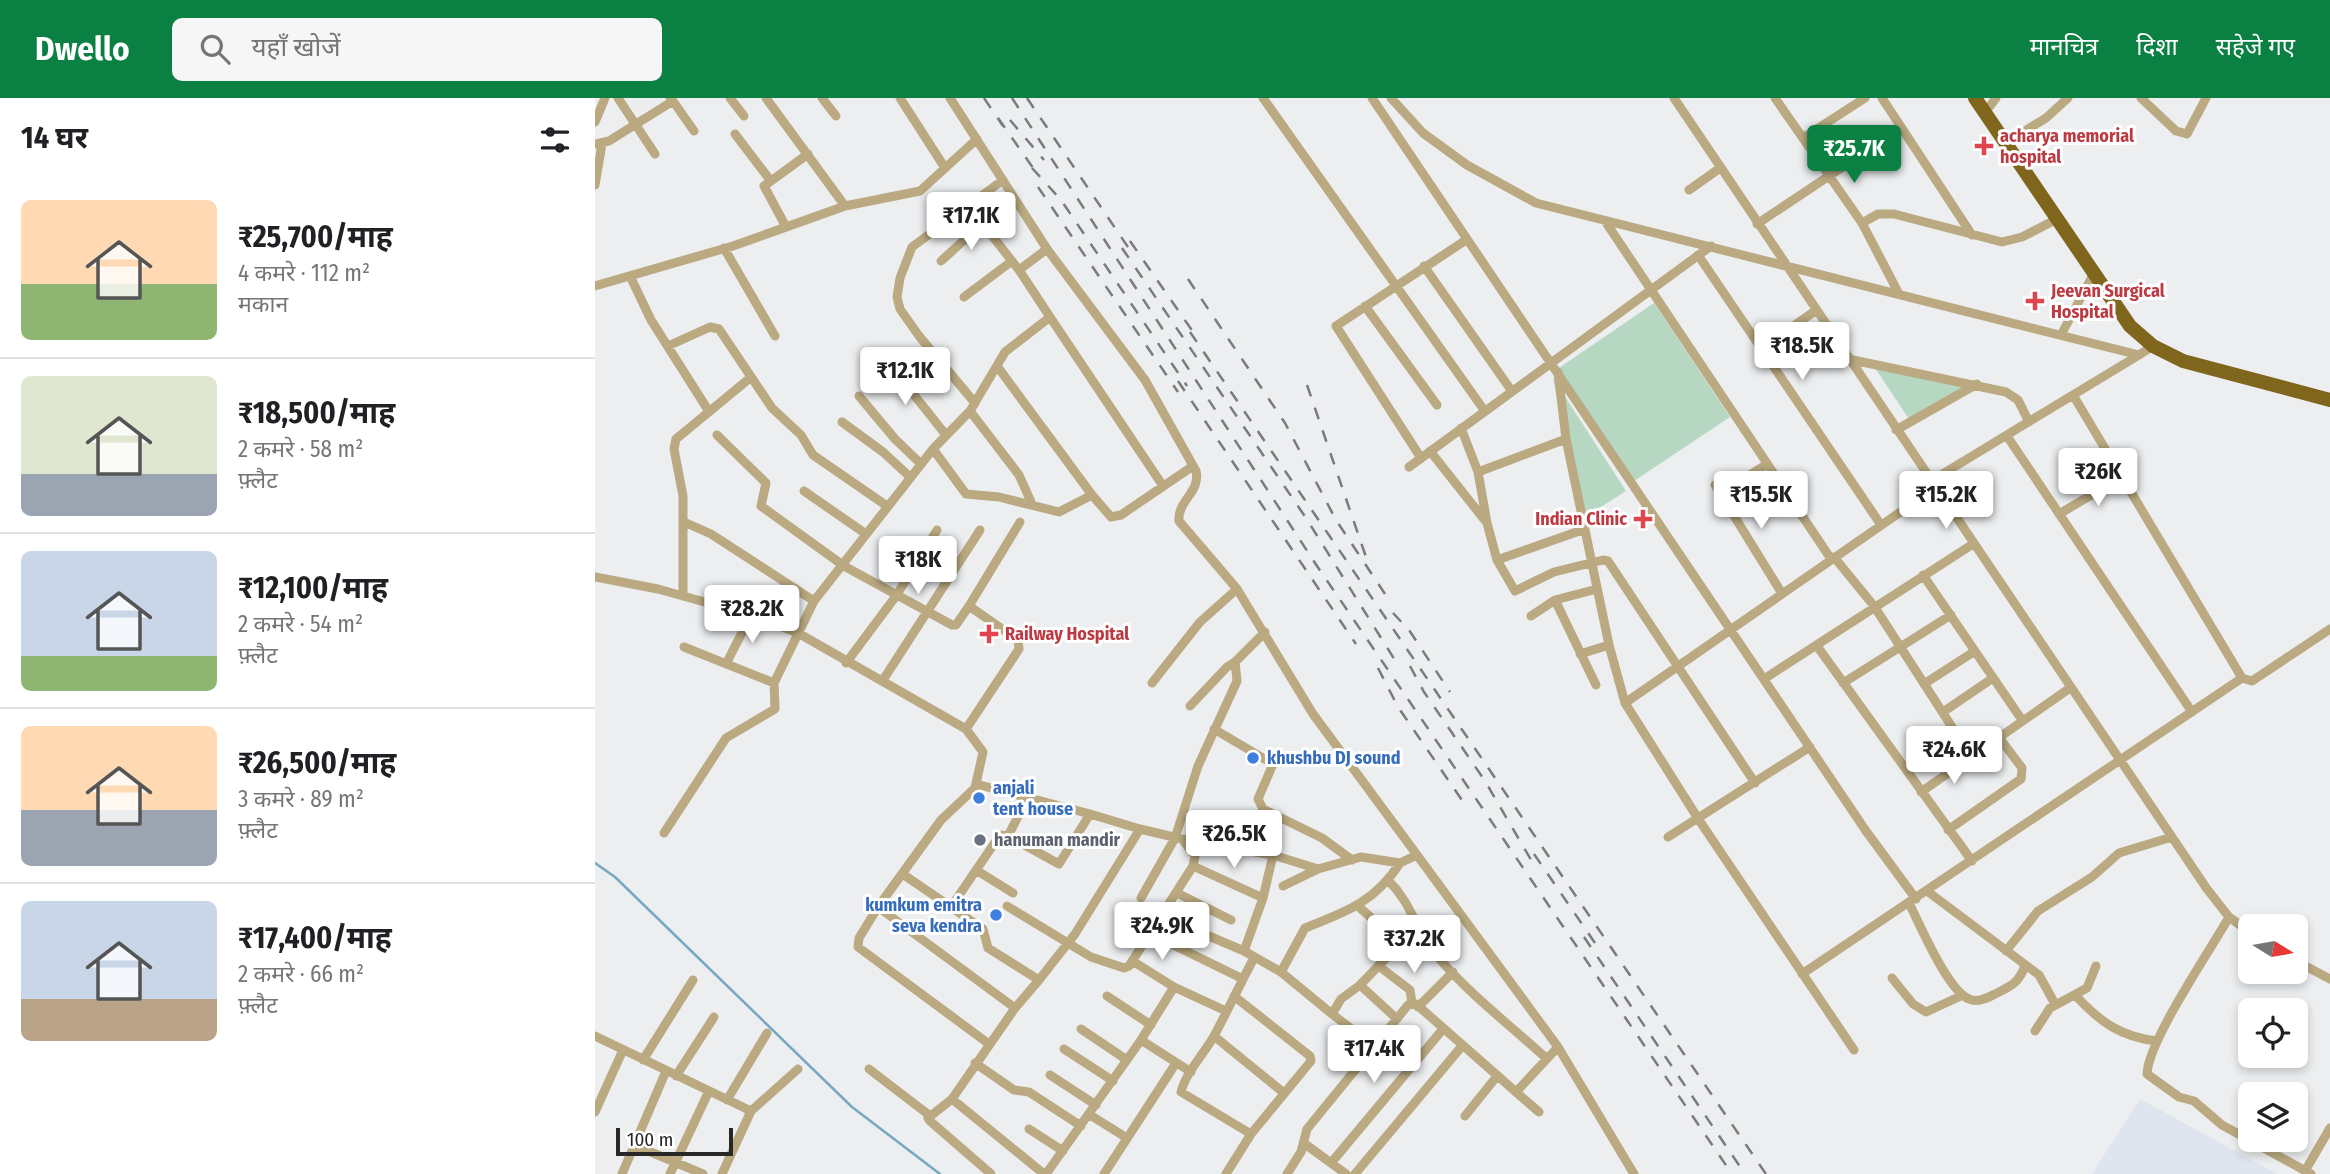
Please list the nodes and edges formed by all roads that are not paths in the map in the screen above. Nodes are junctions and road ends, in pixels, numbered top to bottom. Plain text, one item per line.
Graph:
1 (605, 98) edge
2 (618, 98) edge
3 (730, 98) edge
4 (766, 98) edge
5 (822, 98) edge
6 (900, 98) edge
7 (950, 98) edge
8 (1263, 98) edge
9 (1372, 98) edge
10 (1391, 98) edge
11 (1674, 98) edge
12 (1775, 98) edge
13 (1865, 98) edge
14 (1882, 98) edge
15 (1975, 98) edge
16 (2068, 98) edge
17 (2141, 98) edge
18 (2206, 98) edge
19 (672, 100) edge
20 (1991, 101) edge
21 (744, 116) dead end
22 (836, 116) dead end
23 (595, 122) edge
24 (635, 125) junction
25 (1901, 128) junction
26 (694, 131) dead end
27 (735, 134) dead end
28 (1803, 138) junction
29 (977, 139) junction
30 (2012, 139) junction
31 (599, 144) edge
32 (655, 154) dead end
33 (808, 154) junction
34 (945, 168) junction
35 (1720, 168) junction
36 (1829, 177) junction
37 (770, 180) junction
38 (1003, 180) junction
39 (595, 185) edge
40 (1689, 190) dead end
41 (968, 205) junction
42 (845, 206) junction
43 (2057, 219) junction
44 (1605, 221) junction
45 (983, 223) junction
46 (1862, 223) junction
47 (1757, 224) junction
48 (786, 227) junction
49 (1972, 235) junction
50 (1466, 240) junction
51 (1711, 246) junction
52 (724, 248) junction
53 (1047, 249) junction
54 (1698, 255) junction
55 (941, 261) dead end
56 (1012, 261) junction
57 (1784, 264) junction
58 (1424, 266) junction
59 (1019, 270) junction
60 (2094, 273) junction
61 (630, 276) junction
62 (1395, 285) junction
63 (595, 286) edge
64 (1650, 289) junction
65 (1899, 293) junction
66 (964, 297) dead end
67 (1365, 306) junction
68 (1815, 311) junction
69 (1050, 317) junction
70 (2061, 335) junction
71 (775, 336) dead end
72 (2149, 342) junction
73 (668, 346) junction
74 (1761, 349) junction
75 (2139, 355) junction
76 (1848, 359) junction
77 (887, 361) dead end
78 (997, 366) junction
79 (1556, 368) junction
80 (750, 378) junction
81 (1977, 384) junction
82 (1511, 390) junction
83 (2073, 395) junction
84 (859, 396) dead end
85 (2330, 400) edge
86 (1437, 405) dead end
87 (972, 407) junction
88 (708, 410) junction
89 (1484, 410) junction
90 (842, 422) dead end
91 (2029, 422) junction
92 (1461, 428) junction
93 (1896, 430) junction
94 (717, 435) dead end
95 (946, 435) junction
96 (2007, 436) junction
97 (895, 439) junction
98 (1566, 439) junction
99 (933, 449) junction
100 (1430, 451) junction
101 (883, 452) junction
102 (1421, 457) junction
103 (920, 463) junction
104 (1767, 464) junction
105 (1193, 466) junction
106 (1409, 467) dead end
107 (1478, 472) junction
108 (910, 477) junction
109 (2122, 477) junction
110 (1933, 484) junction
111 (1163, 486) junction
112 (804, 491) dead end
113 (1092, 495) junction
114 (1032, 504) junction
115 (887, 506) junction
116 (2059, 514) junction
117 (684, 522) junction
118 (1020, 522) dead end
119 (1487, 523) junction
120 (1881, 525) junction
121 (1585, 529) junction
122 (937, 530) dead end
123 (980, 530) dead end
124 (866, 534) junction
125 (1973, 544) junction
126 (1833, 558) junction
127 (1497, 560) junction
128 (1592, 563) junction
129 (844, 566) junction
130 (1923, 575) junction
131 (595, 577) edge
132 (1237, 589) junction
133 (1597, 589) junction
134 (1781, 592) junction
135 (683, 596) junction
136 (896, 596) junction
137 (1555, 600) junction
138 (814, 601) junction
139 (1874, 606) junction
140 (969, 607) junction
141 (926, 612) junction
142 (751, 615) junction
143 (1951, 615) junction
144 (1531, 616) dead end
145 (2330, 629) edge
146 (1732, 631) junction
147 (1265, 632) junction
148 (798, 633) junction
149 (1609, 645) junction
150 (1817, 646) junction
151 (1899, 646) junction
152 (684, 647) dead end
153 (1975, 651) junction
154 (1580, 654) junction
155 (727, 662) junction
156 (1235, 662) junction
157 (846, 663) junction
158 (1680, 668) junction
159 (1993, 678) junction
160 (2242, 678) junction
161 (1765, 679) junction
162 (883, 680) junction
163 (774, 683) junction
164 (1843, 683) junction
165 (1152, 684) dead end
166 (1924, 684) junction
167 (1596, 685) dead end
168 (2070, 688) junction
169 (1625, 703) junction
170 (1190, 706) dead end
171 (1943, 712) junction
172 (2192, 712) junction
173 (2022, 720) junction
174 (966, 729) junction
175 (1214, 729) junction
176 (1998, 736) junction
177 (1810, 747) junction
178 (1970, 755) junction
179 (2120, 761) junction
180 (1755, 783) junction
181 (976, 784) junction
182 (1920, 792) junction
183 (1027, 799) junction
184 (1090, 814) junction
185 (1699, 820) junction
186 (1140, 829) junction
187 (1948, 830) junction
188 (664, 833) dead end
189 (1008, 836) junction
190 (2172, 837) junction
191 (1179, 838) junction
192 (1668, 838) dead end
193 (1273, 855) junction
194 (1417, 855) junction
195 (1352, 860) junction
196 (1972, 861) junction
197 (1400, 863) junction
198 (1193, 866) junction
199 (1318, 869) junction
200 (977, 870) junction
201 (904, 875) junction
202 (1388, 880) junction
203 (1283, 886) dead end
204 (1927, 891) junction
205 (1177, 892) junction
206 (1013, 893) dead end
207 (1141, 898) dead end
208 (1263, 898) junction
209 (1912, 901) junction
210 (1007, 906) dead end
211 (878, 907) junction
212 (951, 907) junction
213 (1359, 907) junction
214 (1165, 912) junction
215 (2229, 918) junction
216 (1231, 920) dead end
217 (2238, 924) edge
218 (1418, 925) junction
219 (1151, 934) junction
220 (1068, 943) junction
221 (1400, 943) junction
222 (1244, 951) junction
223 (2006, 951) junction
224 (1254, 958) junction
225 (1134, 962) junction
226 (2025, 966) junction
227 (2096, 966) dead end
228 (1380, 967) junction
229 (2308, 967) edge
230 (1281, 972) junction
231 (1453, 972) junction
232 (1802, 974) junction
233 (1892, 978) dead end
234 (693, 979) dead end
235 (1243, 979) junction
236 (2330, 979) edge
237 (1038, 980) junction
238 (1360, 985) junction
239 (1174, 987) junction
240 (1963, 995) junction
241 (1107, 996) dead end
242 (1234, 996) junction
243 (2076, 996) junction
244 (2055, 1004) junction
245 (1415, 1005) junction
246 (1015, 1008) junction
247 (1226, 1011) junction
248 (1332, 1014) junction
249 (714, 1017) dead end
250 (1397, 1019) junction
251 (1151, 1025) junction
252 (1081, 1029) dead end
253 (1443, 1029) junction
254 (2035, 1031) dead end
255 (767, 1033) dead end
256 (1214, 1036) junction
257 (595, 1037) edge
258 (1142, 1040) junction
259 (2157, 1041) junction
260 (989, 1044) junction
261 (1462, 1046) junction
262 (1375, 1047) junction
263 (1558, 1047) junction
264 (1063, 1049) dead end
265 (1854, 1049) dead end
266 (623, 1050) junction
267 (1547, 1059) junction
268 (643, 1060) junction
269 (1127, 1060) junction
270 (975, 1063) junction
271 (1176, 1063) junction
272 (798, 1069) dead end
273 (869, 1069) dead end
274 (666, 1071) junction
275 (1191, 1072) junction
276 (1050, 1075) dead end
277 (676, 1076) junction
278 (1497, 1076) junction
279 (1112, 1081) junction
280 (709, 1091) junction
281 (1516, 1092) junction
282 (1284, 1093) junction
283 (952, 1099) junction
284 (727, 1100) junction
285 (1096, 1105) junction
286 (751, 1111) junction
287 (595, 1112) edge
288 (1539, 1112) dead end
289 (929, 1115) junction
290 (1090, 1115) junction
291 (1465, 1116) dead end
292 (1081, 1126) junction
293 (2330, 1128) edge
294 (1029, 1129) dead end
295 (1251, 1135) junction
296 (1127, 1138) junction
297 (1305, 1144) junction
298 (634, 1146) junction
299 (1063, 1151) junction
300 (675, 1161) junction
301 (1331, 1163) junction
302 (2308, 1173) edge
303 (622, 1174) edge
304 (670, 1174) edge
305 (703, 1174) edge
306 (722, 1174) edge
307 (991, 1174) edge
308 (1045, 1174) edge
309 (1104, 1174) edge
310 (1226, 1174) edge
311 (1287, 1174) edge
312 (1346, 1174) edge
313 (1355, 1174) edge
314 (1634, 1174) edge

1 - 23 street
2 - 24 street
3 - 21 street
4 - 33 street
5 - 22 street
6 - 34 street
7 - 29 street
8 - 62 street
9 - 50 street
10 - 44 street
11 - 35 street
12 - 28 street
13 - 28 street
14 - 25 street
15 - 43 highway
16 - 30 street
17 - 18 street
19 - 24 street
19 - 26 street
20 - 30 highway
24 - 31 street
24 - 32 street
25 - 36 street
25 - 49 street
27 - 37 street
28 - 36 street
29 - 34 street
29 - 38 street
30 - 72 highway
31 - 39 street
33 - 37 street
33 - 42 street
34 - 42 street
35 - 40 street
35 - 47 street
36 - 46 street
36 - 47 street
37 - 48 street
38 - 41 street
38 - 53 street
41 - 45 street
41 - 87 street
42 - 48 street
43 - 49 street
43 - 60 highway
44 - 51 street
44 - 64 street
45 - 55 street
45 - 56 street
46 - 49 street
46 - 65 street
47 - 57 street
48 - 52 street
50 - 58 street
50 - 79 street
51 - 54 street
51 - 57 street
52 - 61 street
52 - 71 street
53 - 59 street
53 - 105 street
54 - 64 street
54 - 74 street
56 - 59 street
56 - 66 street
57 - 65 street
57 - 68 street
58 - 62 street
58 - 82 street
59 - 69 street
60 - 70 street
60 - 72 highway
61 - 63 street
61 - 73 street
62 - 67 street
62 - 89 street
64 - 79 street
64 - 104 street
65 - 70 street
67 - 86 street
67 - 102 street
68 - 74 street
68 - 76 street
69 - 78 street
69 - 111 street
70 - 75 street
72 - 75 street
72 - 85 highway
73 - 80 street
73 - 88 street
74 - 120 street
75 - 83 street
76 - 81 street
76 - 93 street
77 - 95 street
78 - 87 street
78 - 113 street
79 - 82 street
79 - 98 street
79 - 146 street
80 - 88 street
80 - 115 street
81 - 91 street
81 - 93 street
82 - 89 street
83 - 91 street
83 - 109 street
84 - 97 street
87 - 95 street
87 - 114 street
88 - 117 street
89 - 92 street
90 - 101 street
91 - 96 street
92 - 100 street
92 - 107 street
93 - 110 street
94 - 129 street
95 - 99 street
96 - 110 street
96 - 116 street
97 - 101 street
97 - 103 street
98 - 107 street
98 - 121 street
99 - 103 street
99 - 114 street
100 - 102 street
100 - 119 street
101 - 108 street
102 - 106 street
103 - 108 street
104 - 126 street
104 - 134 street
105 - 111 street
105 - 132 street
107 - 119 street
108 - 115 street
109 - 116 street
109 - 160 street
110 - 120 street
110 - 125 street
111 - 113 street
112 - 124 street
113 - 114 street
115 - 124 street
116 - 172 street
117 - 135 street
117 - 138 street
118 - 140 street
119 - 127 street
120 - 126 street
121 - 127 street
121 - 128 street
122 - 136 street
123 - 141 street
124 - 129 street
125 - 130 street
125 - 168 street
126 - 134 street
126 - 139 street
127 - 128 street
128 - 133 street
128 - 158 street
129 - 136 street
129 - 138 street
130 - 139 street
130 - 143 street
131 - 135 street
132 - 147 street
132 - 165 street
133 - 137 street
133 - 149 street
134 - 146 street
135 - 142 street
136 - 141 street
136 - 157 street
137 - 144 street
137 - 154 street
138 - 148 street
139 - 150 street
139 - 151 street
140 - 141 street
140 - 174 street
141 - 162 street
142 - 148 street
142 - 155 street
143 - 151 street
143 - 153 street
145 - 160 street
146 - 158 street
146 - 161 street
147 - 156 street
147 - 194 street
148 - 157 street
148 - 163 street
149 - 154 street
149 - 169 street
150 - 161 street
150 - 164 street
151 - 164 street
151 - 166 street
152 - 155 street
153 - 159 street
153 - 166 street
154 - 167 street
155 - 163 street
156 - 170 street
156 - 175 street
157 - 162 street
158 - 169 street
158 - 180 street
159 - 171 street
159 - 173 street
160 - 172 street
161 - 177 street
162 - 174 street
163 - 188 street
164 - 182 street
166 - 171 street
168 - 173 street
168 - 179 street
169 - 185 street
171 - 178 street
172 - 179 street
173 - 176 street
174 - 181 street
175 - 191 street
175 - 195 street
176 - 178 street
176 - 187 street
177 - 180 street
177 - 209 street
178 - 182 street
179 - 190 street
179 - 196 street
180 - 185 street
181 - 183 street
181 - 201 street
182 - 187 street
183 - 184 street
183 - 189 street
184 - 186 street
184 - 189 street
185 - 192 street
185 - 232 street
186 - 191 street
186 - 220 street
187 - 196 street
189 - 200 street
190 - 215 street
190 - 223 street
191 - 193 street
191 - 198 street
191 - 207 street
193 - 199 street
193 - 208 street
194 - 197 street
194 - 263 street
195 - 197 street
195 - 199 street
196 - 204 street
197 - 202 street
198 - 205 street
198 - 208 street
199 - 203 street
200 - 206 street
200 - 212 street
201 - 211 street
201 - 212 street
202 - 213 street
202 - 218 street
204 - 209 street
204 - 223 street
205 - 214 street
205 - 216 street
208 - 222 street
209 - 232 street
209 - 240 street
210 - 220 street
211 - 246 street
211 - 260 street
212 - 237 street
213 - 221 street
213 - 230 street
214 - 219 street
214 - 222 street
215 - 217 street
215 - 259 street
218 - 221 street
218 - 231 street
219 - 225 street
219 - 235 street
220 - 225 street
220 - 237 street
221 - 228 street
222 - 224 street
223 - 226 street
224 - 230 street
224 - 235 street
225 - 239 street
226 - 240 street
226 - 244 street
227 - 243 street
228 - 238 street
228 - 245 street
229 - 236 street
230 - 248 street
231 - 245 street
231 - 267 street
232 - 265 street
233 - 240 street
234 - 268 street
235 - 242 street
237 - 246 street
238 - 248 street
238 - 250 street
239 - 247 street
239 - 251 street
241 - 251 street
242 - 247 street
242 - 282 street
243 - 244 street
243 - 259 street
244 - 254 street
245 - 250 street
245 - 253 street
246 - 260 street
247 - 256 street
248 - 262 street
249 - 277 street
250 - 262 street
251 - 258 street
252 - 269 street
253 - 261 street
253 - 301 street
255 - 284 street
256 - 275 street
256 - 282 street
257 - 266 street
258 - 269 street
258 - 271 street
259 - 302 street
260 - 270 street
261 - 278 street
261 - 313 street
262 - 297 street
263 - 267 street
263 - 314 street
264 - 279 street
266 - 268 street
266 - 287 street
267 - 281 street
268 - 274 street
269 - 279 street
270 - 283 street
270 - 292 street
271 - 275 street
271 - 296 street
272 - 286 street
273 - 289 street
274 - 277 street
274 - 298 street
275 - 295 street
276 - 285 street
277 - 280 street
278 - 281 street
278 - 291 street
279 - 285 street
280 - 284 street
280 - 300 street
281 - 288 street
282 - 295 street
283 - 289 street
283 - 308 street
284 - 286 street
285 - 290 street
286 - 306 street
289 - 307 street
290 - 292 street
290 - 296 street
292 - 299 street
293 - 302 street
294 - 299 street
295 - 310 street
296 - 309 street
297 - 301 street
297 - 311 street
298 - 300 street
298 - 303 street
299 - 308 street
300 - 304 street
300 - 305 street
301 - 312 street

